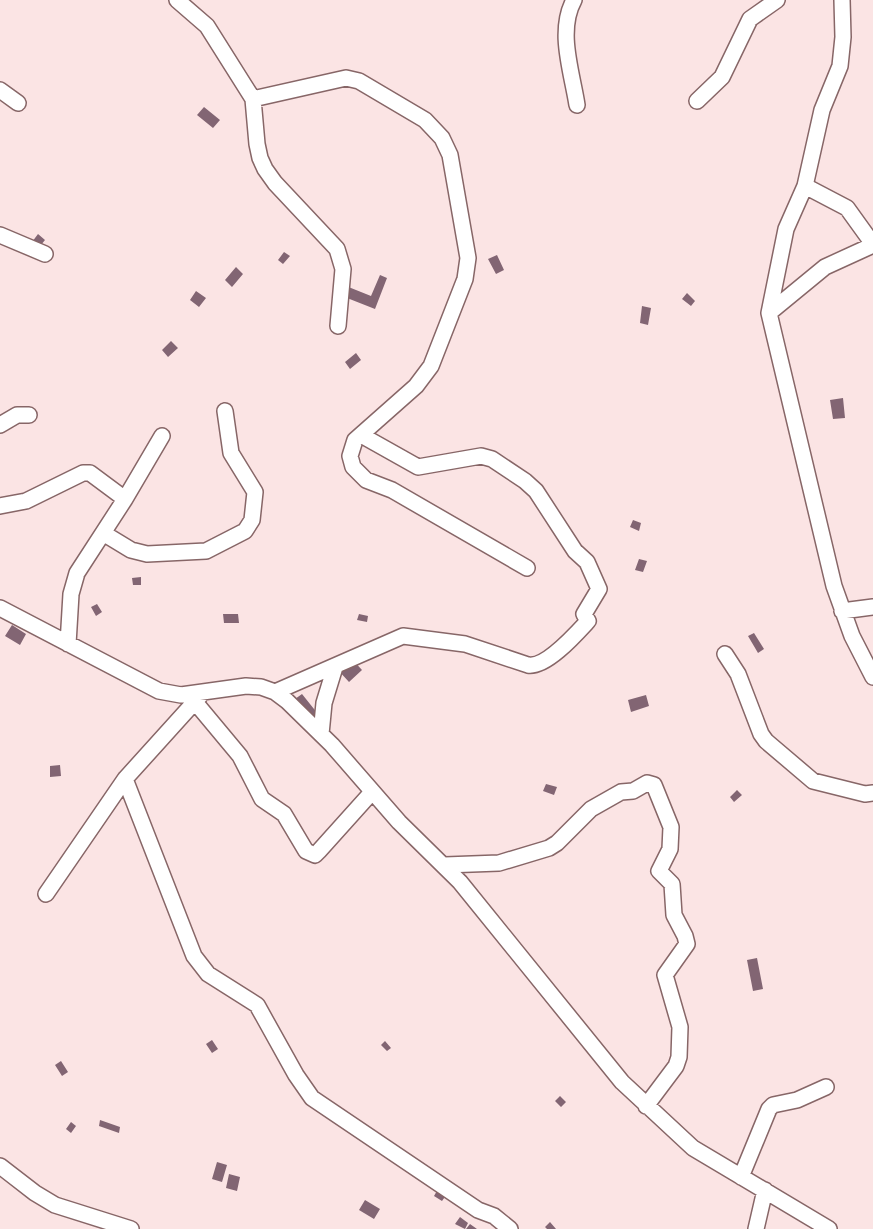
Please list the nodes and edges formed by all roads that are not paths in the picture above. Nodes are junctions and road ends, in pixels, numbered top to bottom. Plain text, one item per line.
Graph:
1 (177, 0) edge
2 (574, 0) edge
3 (777, 0) edge
4 (842, 0) edge
5 (0, 90) edge
6 (253, 99) junction
7 (696, 101) dead end
8 (18, 103) dead end
9 (577, 105) dead end
10 (805, 186) junction
11 (0, 235) edge
12 (873, 244) edge
13 (45, 254) dead end
14 (768, 313) junction
15 (338, 326) dead end
16 (225, 411) dead end
17 (29, 415) dead end
18 (0, 425) edge
19 (361, 435) junction
20 (162, 436) dead end
21 (125, 499) junction
22 (0, 506) edge
23 (102, 533) junction
24 (527, 568) dead end
25 (873, 607) edge
26 (0, 608) edge
27 (842, 611) junction
28 (68, 644) junction
29 (725, 654) dead end
30 (335, 667) junction
31 (873, 677) edge
32 (275, 692) junction
33 (200, 697) junction
34 (321, 734) junction
35 (125, 779) junction
36 (372, 792) junction
37 (873, 793) edge
38 (445, 865) junction
39 (46, 894) dead end
40 (826, 1087) dead end
41 (646, 1106) junction
42 (0, 1166) edge
43 (741, 1177) junction
44 (765, 1190) junction
45 (131, 1229) edge
46 (510, 1229) edge
47 (756, 1229) edge
48 (829, 1229) edge

1 - 6 street
2 - 9 street
3 - 7 street
4 - 10 street
5 - 8 street
6 - 15 street
6 - 19 street
10 - 12 street
10 - 14 street
11 - 13 street
12 - 14 street
14 - 27 street
16 - 23 street
17 - 18 street
19 - 24 street
19 - 30 street
20 - 21 street
21 - 22 street
21 - 23 street
23 - 28 street
25 - 27 street
26 - 28 street
27 - 31 street
28 - 33 street
29 - 37 street
30 - 32 street
30 - 34 street
32 - 33 street
32 - 34 street
33 - 35 street
33 - 36 street
34 - 36 street
35 - 39 street
35 - 46 street
36 - 38 street
38 - 41 street
38 - 41 street
40 - 43 street
41 - 43 street
42 - 45 street
43 - 44 street
44 - 47 street
44 - 48 street

